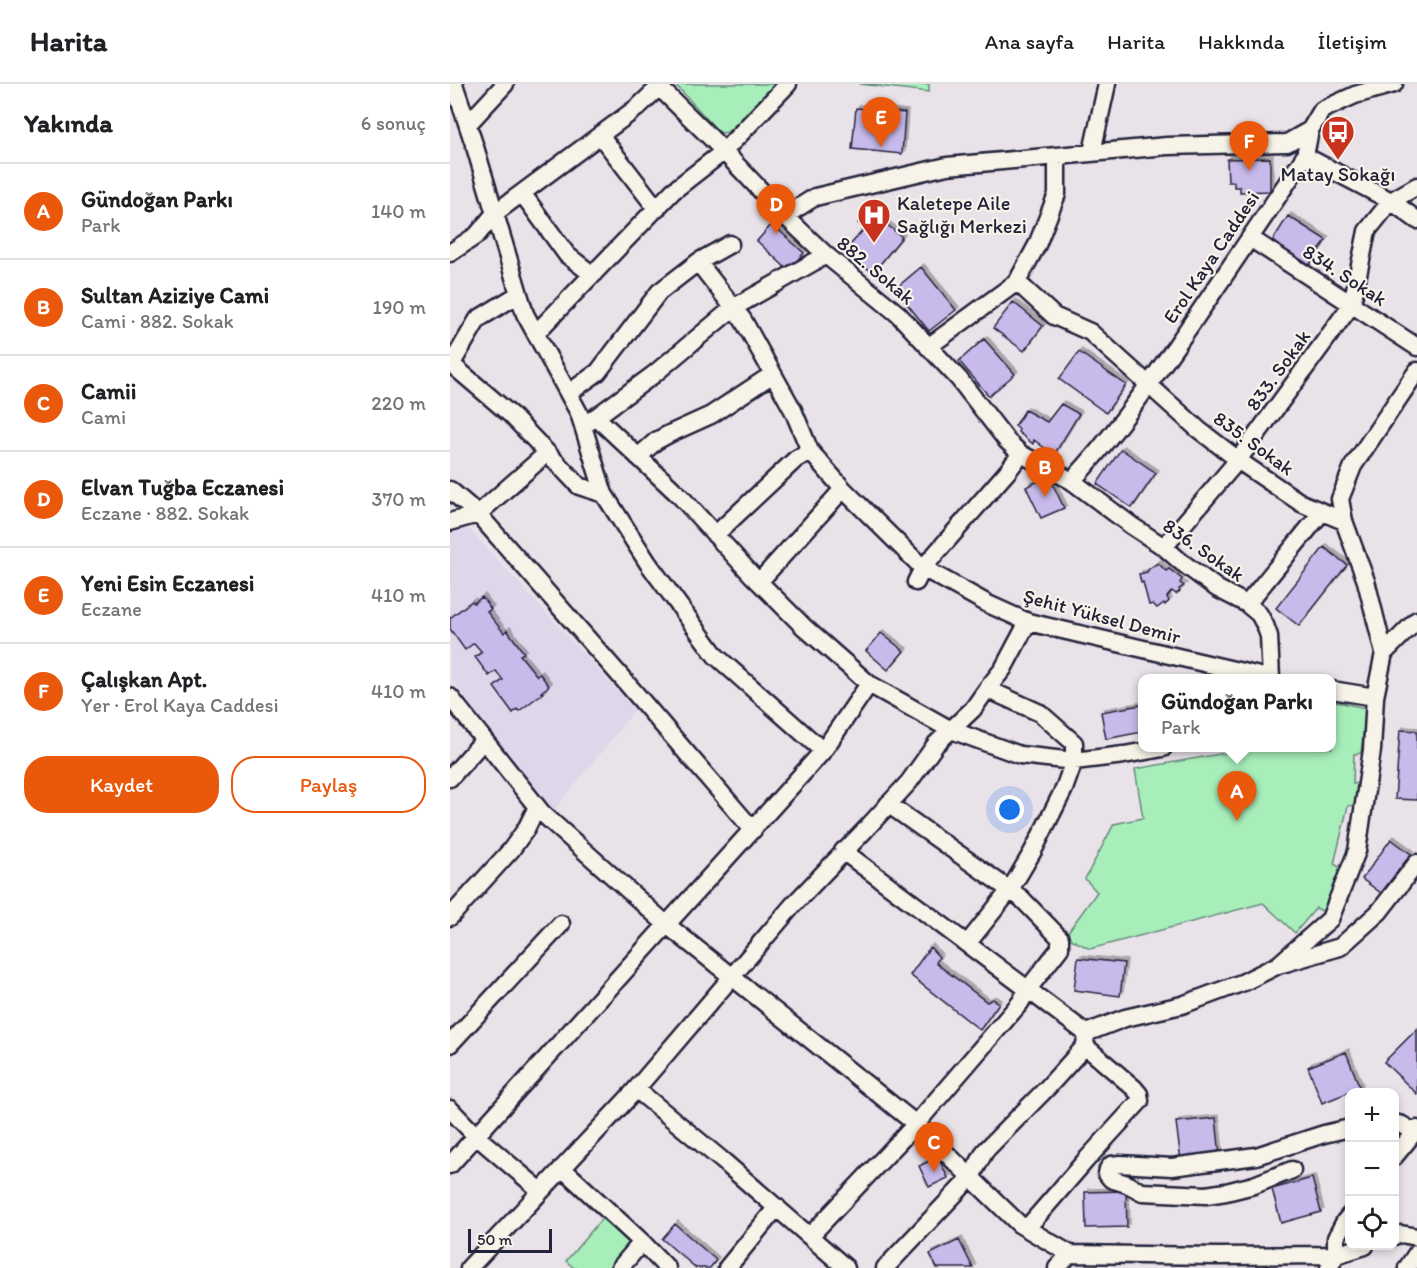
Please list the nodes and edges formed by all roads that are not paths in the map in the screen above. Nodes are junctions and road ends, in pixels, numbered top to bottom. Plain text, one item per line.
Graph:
1 (454, 84) edge
2 (505, 84) edge
3 (788, 84) edge
4 (1107, 84) edge
5 (1395, 84) edge
6 (658, 86) edge
7 (1353, 89) edge
8 (468, 124) junction
9 (1310, 130) junction
10 (600, 135) junction
11 (723, 152) junction
12 (1092, 152) junction
13 (1057, 156) junction
14 (1305, 156) junction
15 (1417, 186) edge
16 (522, 193) junction
17 (1391, 201) junction
18 (657, 209) junction
19 (495, 213) junction
20 (785, 216) junction
21 (1417, 220) edge
22 (1250, 238) junction
23 (730, 244) dead end
24 (450, 253) edge
25 (826, 255) junction
26 (698, 262) junction
27 (593, 275) junction
28 (1017, 282) junction
29 (519, 294) junction
30 (1352, 304) junction
31 (733, 308) junction
32 (536, 333) junction
33 (928, 347) junction
34 (1417, 347) edge
35 (451, 364) edge
36 (1417, 371) edge
37 (773, 374) junction
38 (1149, 384) junction
39 (569, 393) junction
40 (590, 421) junction
41 (810, 451) junction
42 (547, 453) junction
43 (1021, 454) junction
44 (638, 457) junction
45 (1238, 460) junction
46 (1072, 481) junction
47 (843, 489) junction
48 (450, 490) edge
49 (604, 494) junction
50 (1322, 512) junction
51 (478, 514) junction
52 (1344, 521) junction
53 (450, 522) edge
54 (715, 535) junction
55 (1164, 547) junction
56 (920, 575) junction
57 (759, 582) junction
58 (1247, 604) junction
59 (1417, 620) edge
60 (1028, 622) junction
61 (1384, 653) junction
62 (1252, 674) edge
63 (1269, 674) edge
64 (869, 684) junction
65 (987, 689) junction
66 (1336, 691) edge
67 (450, 696) edge
68 (1374, 697) junction
69 (951, 730) junction
70 (484, 740) junction
71 (823, 751) junction
72 (1139, 752) edge
73 (1074, 761) junction
74 (450, 778) edge
75 (888, 804) junction
76 (537, 807) junction
77 (753, 830) junction
78 (843, 851) junction
79 (1417, 863) edge
80 (1010, 890) junction
81 (450, 917) edge
82 (561, 924) dead end
83 (667, 925) junction
84 (967, 944) junction
85 (1278, 965) junction
86 (733, 976) junction
87 (1028, 989) junction
88 (1085, 1040) junction
89 (450, 1044) edge
90 (636, 1089) junction
91 (450, 1108) edge
92 (916, 1124) junction
93 (1399, 1124) edge
94 (1345, 1129) edge
95 (1416, 1131) edge
96 (476, 1136) junction
97 (1399, 1152) edge
98 (1086, 1160) junction
99 (450, 1165) edge
100 (562, 1168) junction
101 (1108, 1169) junction
102 (1292, 1170) dead end
103 (971, 1177) junction
104 (541, 1191) junction
105 (777, 1208) junction
106 (1345, 1221) edge
107 (1027, 1228) junction
108 (1399, 1235) edge
109 (810, 1236) junction
110 (1417, 1237) edge
111 (642, 1242) junction
112 (1355, 1250) edge
113 (1417, 1253) edge
114 (1070, 1254) junction
115 (1332, 1261) edge
116 (469, 1268) edge
117 (620, 1268) edge
118 (667, 1268) edge
119 (727, 1268) edge
120 (846, 1268) edge
121 (885, 1268) edge
122 (1057, 1268) edge
123 (1407, 1268) edge

1 - 8 street
2 - 8 street
3 - 11 street
4 - 12 street
5 - 7 street, Erol Kaya Caddesi
6 - 10 street
6 - 11 street, 882. Sokak
7 - 9 street, Erol Kaya Caddesi
8 - 19 street
9 - 12 street
9 - 14 street, Erol Kaya Caddesi
10 - 16 street
10 - 18 street
11 - 18 street
11 - 20 street, 882. Sokak
12 - 13 street
13 - 20 street
13 - 28 street
14 - 17 street
14 - 22 street, Erol Kaya Caddesi
15 - 17 street
16 - 19 street
16 - 27 street
17 - 21 street
17 - 30 street, 833. Sokak
18 - 27 street
19 - 24 street
19 - 29 street
20 - 25 street, 882. Sokak
22 - 30 street, 834. Sokak
22 - 38 street, Erol Kaya Caddesi
23 - 26 street
25 - 31 street
25 - 33 street, 882. Sokak
26 - 31 street, Şehit Yüksel Demir
26 - 39 street
27 - 32 street
28 - 33 street
28 - 38 street, 835. Sokak
29 - 32 street
29 - 35 street
30 - 34 street, 834. Sokak
30 - 45 street, 833. Sokak
31 - 37 street, Şehit Yüksel Demir
31 - 40 street
32 - 39 street
33 - 43 street, 882. Sokak
35 - 42 street
36 - 52 street
37 - 41 street, Şehit Yüksel Demir
37 - 44 street
38 - 45 street, 835. Sokak
38 - 46 street, Erol Kaya Caddesi
39 - 40 street
40 - 44 street
40 - 49 street
41 - 47 street, Şehit Yüksel Demir
41 - 54 street
42 - 49 street
42 - 51 street
43 - 46 street, 882. Sokak
43 - 56 street
44 - 54 street
45 - 50 street, 835. Sokak
45 - 55 street, 833. Sokak
46 - 55 street, 836. Sokak
47 - 56 street, Şehit Yüksel Demir
47 - 57 street
48 - 51 street
49 - 71 street
50 - 52 street, 835. Sokak
50 - 58 street
51 - 53 street
51 - 77 street
52 - 61 street
54 - 57 street
55 - 58 street, 836. Sokak
56 - 60 street, Şehit Yüksel Demir
57 - 64 street
58 - 63 street, 836. Sokak
59 - 61 street
60 - 62 street, Şehit Yüksel Demir
60 - 65 street
61 - 68 street
64 - 69 street
64 - 71 street
65 - 69 street
65 - 73 street
66 - 68 street
67 - 70 street
68 - 85 street
69 - 73 street
69 - 75 street
70 - 74 street
70 - 76 street
71 - 77 street
72 - 73 street
73 - 80 street
75 - 78 street
75 - 80 street
76 - 81 street
76 - 83 street
77 - 83 street
78 - 84 street
78 - 86 street
79 - 85 street
80 - 84 street
80 - 87 street
82 - 89 street
83 - 86 street
83 - 96 street
84 - 87 street
85 - 88 street
86 - 90 street
86 - 92 street
87 - 88 street
87 - 92 street
88 - 98 street
88 - 103 street
90 - 100 street
90 - 105 street
91 - 96 street
92 - 103 street
92 - 109 street
93 - 95 street
94 - 101 street
95 - 97 street
96 - 99 street
96 - 104 street
98 - 101 street
98 - 107 street
100 - 104 street
100 - 111 street
101 - 102 street
103 - 107 street
103 - 121 street
104 - 116 street
105 - 109 street
105 - 119 street
106 - 115 street
107 - 114 street
108 - 110 street
109 - 120 street
111 - 117 street
111 - 118 street
112 - 115 street
113 - 123 street
114 - 115 street
114 - 122 street

